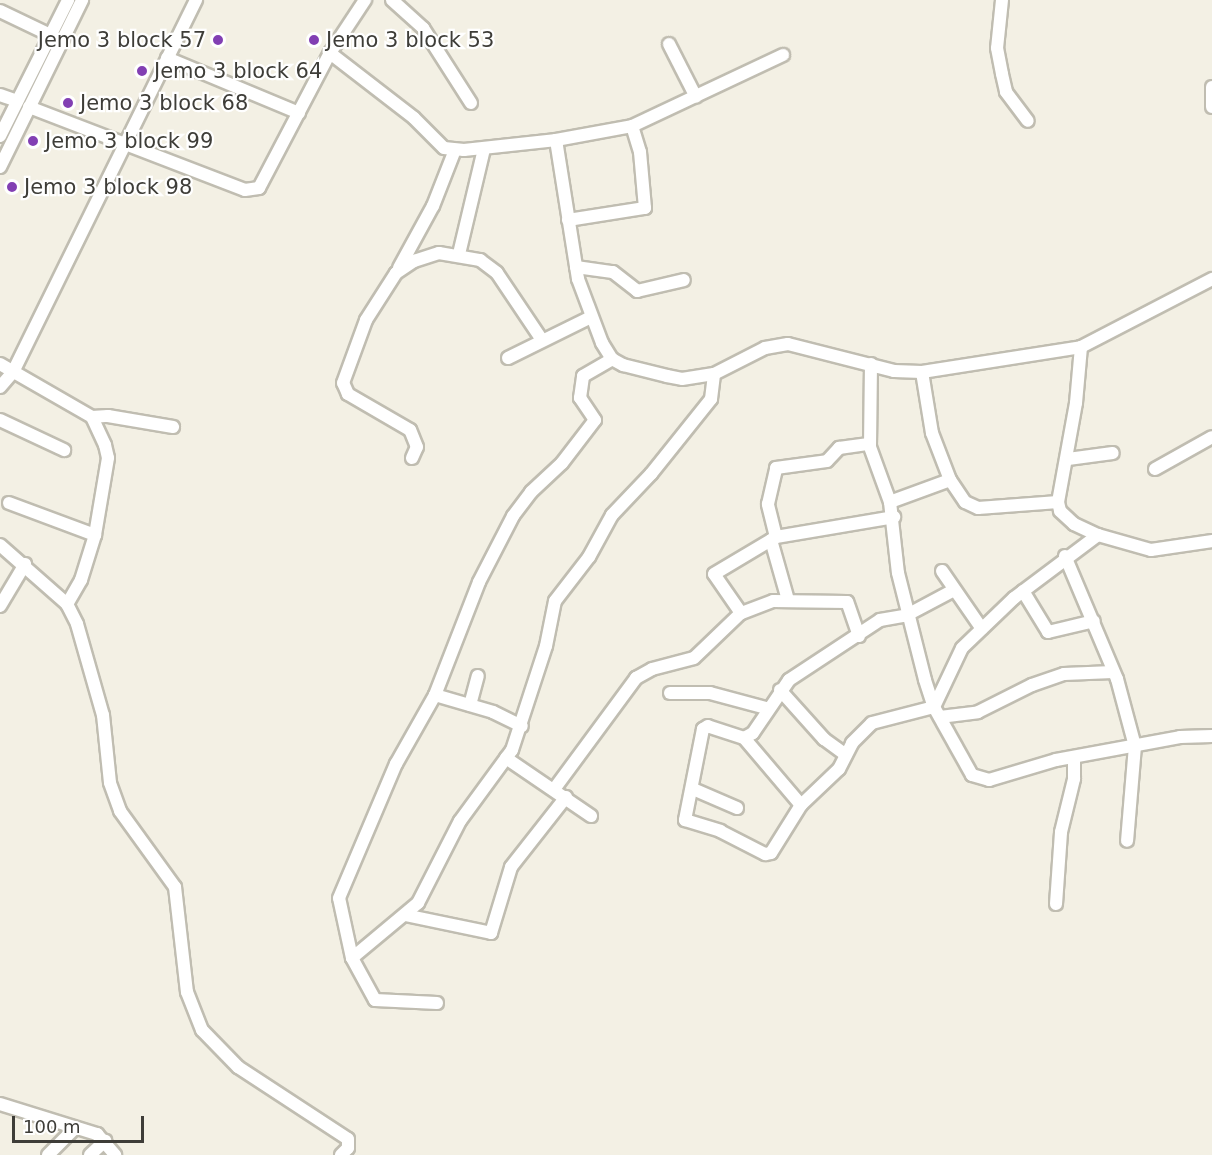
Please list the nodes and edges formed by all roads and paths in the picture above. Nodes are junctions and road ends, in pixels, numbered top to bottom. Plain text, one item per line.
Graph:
1 (68, 0) edge
2 (82, 0) edge
3 (196, 0) edge
4 (365, 0) edge
5 (392, 0) edge
6 (1002, 0) edge
7 (0, 11) edge
8 (50, 35) junction
9 (669, 44) dead end
10 (330, 53) junction
11 (783, 56) dead end
12 (167, 58) junction
13 (36, 76) junction
14 (1212, 87) edge
15 (0, 95) edge
16 (696, 97) junction
17 (17, 101) junction
18 (471, 103) dead end
19 (29, 107) junction
20 (1212, 107) edge
21 (299, 112) junction
22 (1028, 120) dead end
23 (632, 126) junction
24 (0, 136) edge
25 (556, 140) junction
26 (123, 145) junction
27 (484, 149) junction
28 (455, 150) junction
29 (0, 167) edge
30 (568, 220) junction
31 (459, 254) junction
32 (576, 267) junction
33 (396, 273) junction
34 (1212, 279) edge
35 (684, 280) dead end
36 (591, 317) junction
37 (542, 340) junction
38 (1081, 347) junction
39 (508, 358) dead end
40 (612, 359) junction
41 (0, 364) edge
42 (871, 364) junction
43 (13, 372) junction
44 (922, 372) junction
45 (714, 374) junction
46 (0, 387) edge
47 (92, 417) junction
48 (0, 420) edge
49 (173, 428) dead end
50 (1212, 437) edge
51 (869, 444) junction
52 (63, 450) dead end
53 (1113, 453) dead end
54 (412, 458) dead end
55 (1068, 459) junction
56 (1155, 470) dead end
57 (950, 480) junction
58 (1058, 501) junction
59 (890, 502) junction
60 (9, 503) dead end
61 (894, 517) junction
62 (95, 535) junction
63 (1098, 535) junction
64 (774, 538) junction
65 (1212, 541) edge
66 (0, 545) edge
67 (1065, 556) junction
68 (25, 564) junction
69 (942, 571) dead end
70 (954, 590) junction
71 (1023, 591) junction
72 (788, 600) junction
73 (67, 604) junction
74 (0, 606) edge
75 (741, 613) junction
76 (907, 615) junction
77 (1094, 621) junction
78 (982, 629) junction
79 (860, 636) junction
80 (1113, 672) junction
81 (478, 676) dead end
82 (780, 690) junction
83 (670, 693) dead end
84 (435, 694) junction
85 (470, 705) junction
86 (766, 708) junction
87 (937, 712) junction
88 (522, 726) junction
89 (1212, 736) edge
90 (744, 738) junction
91 (1135, 746) junction
92 (846, 755) junction
93 (1074, 757) junction
94 (506, 758) junction
95 (555, 788) junction
96 (693, 789) junction
97 (566, 797) junction
98 (801, 805) junction
99 (737, 808) dead end
100 (591, 816) dead end
101 (1127, 841) dead end
102 (1056, 904) dead end
103 (405, 915) junction
104 (352, 958) junction
105 (437, 1002) dead end
106 (0, 1104) edge
107 (73, 1130) junction
108 (105, 1141) junction
109 (48, 1155) edge
110 (90, 1155) edge
111 (115, 1155) edge
112 (341, 1155) edge

1 - 8 street
2 - 13 street
3 - 12 street
4 - 10 street
5 - 18 street
6 - 22 street
7 - 8 street
8 - 13 street
9 - 16 street
10 - 21 street
10 - 28 street
11 - 16 street
12 - 21 street
12 - 26 street
13 - 17 street
13 - 19 street
14 - 20 street
15 - 17 street
16 - 23 street
17 - 24 street
19 - 26 street
19 - 29 street
21 - 26 street
23 - 25 street
23 - 30 street
25 - 27 street
25 - 30 street
26 - 43 street
27 - 28 street
27 - 31 street
28 - 33 street
30 - 32 street
31 - 33 street
31 - 37 street
32 - 35 street
32 - 36 street
33 - 54 street
34 - 38 street
36 - 37 street
36 - 40 street
37 - 39 street
38 - 44 street
38 - 55 street
40 - 45 street
40 - 84 street
41 - 43 street
42 - 44 street
42 - 45 street
42 - 51 street
43 - 46 street
43 - 47 street
44 - 57 street
45 - 88 street
47 - 49 street
47 - 62 street
48 - 52 street
50 - 56 street
51 - 59 street
51 - 64 street
53 - 55 street
55 - 58 street
57 - 58 street
57 - 59 street
58 - 63 street
59 - 61 street
60 - 62 street
61 - 64 street
61 - 76 street
62 - 73 street
63 - 65 street
63 - 67 street
64 - 72 street
64 - 75 street
66 - 68 street
67 - 71 street
67 - 77 street
68 - 73 street
68 - 74 street
69 - 70 street
70 - 76 street
70 - 78 street
71 - 77 street
71 - 78 street
72 - 75 street
72 - 79 street
73 - 112 street
75 - 95 street
76 - 79 street
76 - 87 street
77 - 80 street
78 - 87 street
79 - 82 street
80 - 87 street
80 - 91 street
81 - 85 street
82 - 86 street
82 - 92 street
83 - 86 street
84 - 85 street
84 - 104 street
85 - 88 street
86 - 90 street
87 - 92 street
87 - 93 street
88 - 94 street
89 - 91 street
90 - 96 street
90 - 98 street
91 - 93 street
91 - 101 street
92 - 98 street
93 - 102 street
94 - 95 street
94 - 103 street
95 - 97 street
96 - 98 street
96 - 99 street
97 - 100 street
97 - 103 street
103 - 104 street
104 - 105 street
106 - 107 street
107 - 108 street
107 - 109 street
108 - 110 street
108 - 111 street

